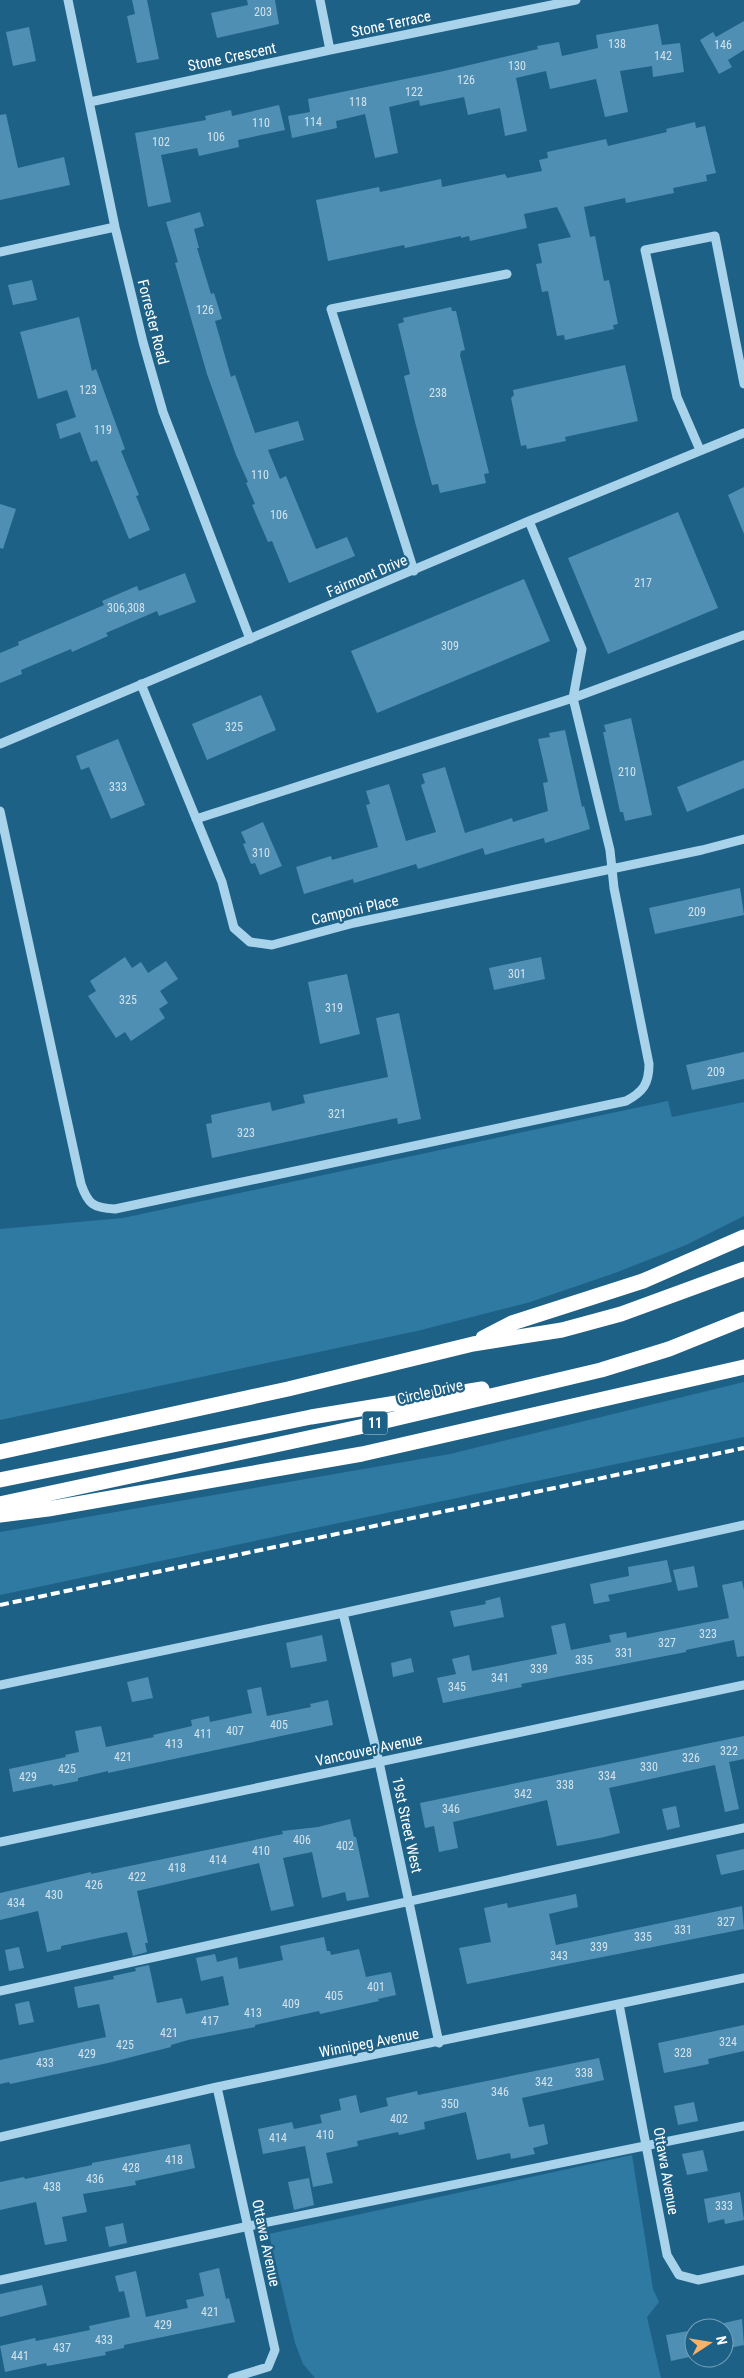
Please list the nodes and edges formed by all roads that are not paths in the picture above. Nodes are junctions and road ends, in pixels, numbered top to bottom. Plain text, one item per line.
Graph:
1 (68, 0) edge
2 (320, 0) edge
3 (576, 0) edge
4 (330, 50) junction
5 (90, 102) junction
6 (115, 227) junction
7 (0, 252) edge
8 (507, 274) dead end
9 (744, 384) edge
10 (744, 433) edge
11 (700, 450) junction
12 (529, 521) junction
13 (414, 571) junction
14 (744, 635) edge
15 (250, 639) junction
16 (141, 684) junction
17 (573, 698) junction
18 (0, 744) edge
19 (0, 811) edge
20 (196, 819) junction
21 (744, 839) edge
22 (613, 868) junction
23 (744, 1237) edge
24 (744, 1269) edge
25 (744, 1319) edge
26 (473, 1344) junction
27 (744, 1367) edge
28 (579, 1375) junction
29 (0, 1452) edge
30 (0, 1480) edge
31 (0, 1504) edge
32 (0, 1515) edge
33 (744, 1525) edge
34 (343, 1613) junction
35 (0, 1685) edge
36 (744, 1685) edge
37 (379, 1762) junction
38 (744, 1828) edge
39 (0, 1842) edge
40 (410, 1903) junction
41 (744, 1978) edge
42 (0, 1991) edge
43 (619, 2004) junction
44 (439, 2043) junction
45 (217, 2087) junction
46 (744, 2126) edge
47 (0, 2137) edge
48 (648, 2145) junction
49 (249, 2226) junction
50 (744, 2270) edge
51 (0, 2280) edge
52 (232, 2378) edge

1 - 5 street, Forrester Road
2 - 4 street
3 - 4 street, Stone Terrace
4 - 5 street, Stone Crescent
5 - 6 street, Forrester Road
6 - 7 street
6 - 15 street, Forrester Road
8 - 13 street
9 - 11 street
10 - 11 street, Fairmont Drive
11 - 12 street, Fairmont Drive
12 - 13 street, Fairmont Drive
12 - 17 street
13 - 15 street, Fairmont Drive
14 - 17 street
15 - 16 street, Fairmont Drive
16 - 18 street, Fairmont Drive
16 - 20 street, Camponi Place
17 - 20 street
17 - 22 street
19 - 22 street
20 - 22 street, Camponi Place
21 - 22 street, Camponi Place
23 - 26 highway
24 - 26 highway
25 - 28 highway, Circle Drive / 11
26 - 29 highway
27 - 32 highway
28 - 30 highway
28 - 31 highway, Circle Drive / 11
33 - 34 street
34 - 35 street
34 - 37 street, 19st Street West
36 - 37 street, Vancouver Avenue
37 - 39 street, Vancouver Avenue
37 - 40 street, 19st Street West
38 - 40 street
40 - 42 street
40 - 44 street, 19st Street West
41 - 43 street, Winnipeg Avenue
43 - 44 street, Winnipeg Avenue
43 - 48 street, Ottawa Avenue
44 - 45 street, Winnipeg Avenue
45 - 47 street, Winnipeg Avenue
45 - 49 street, Ottawa Avenue
46 - 48 street
48 - 49 street
48 - 50 street, Ottawa Avenue
49 - 51 street
49 - 52 street, Ottawa Avenue

